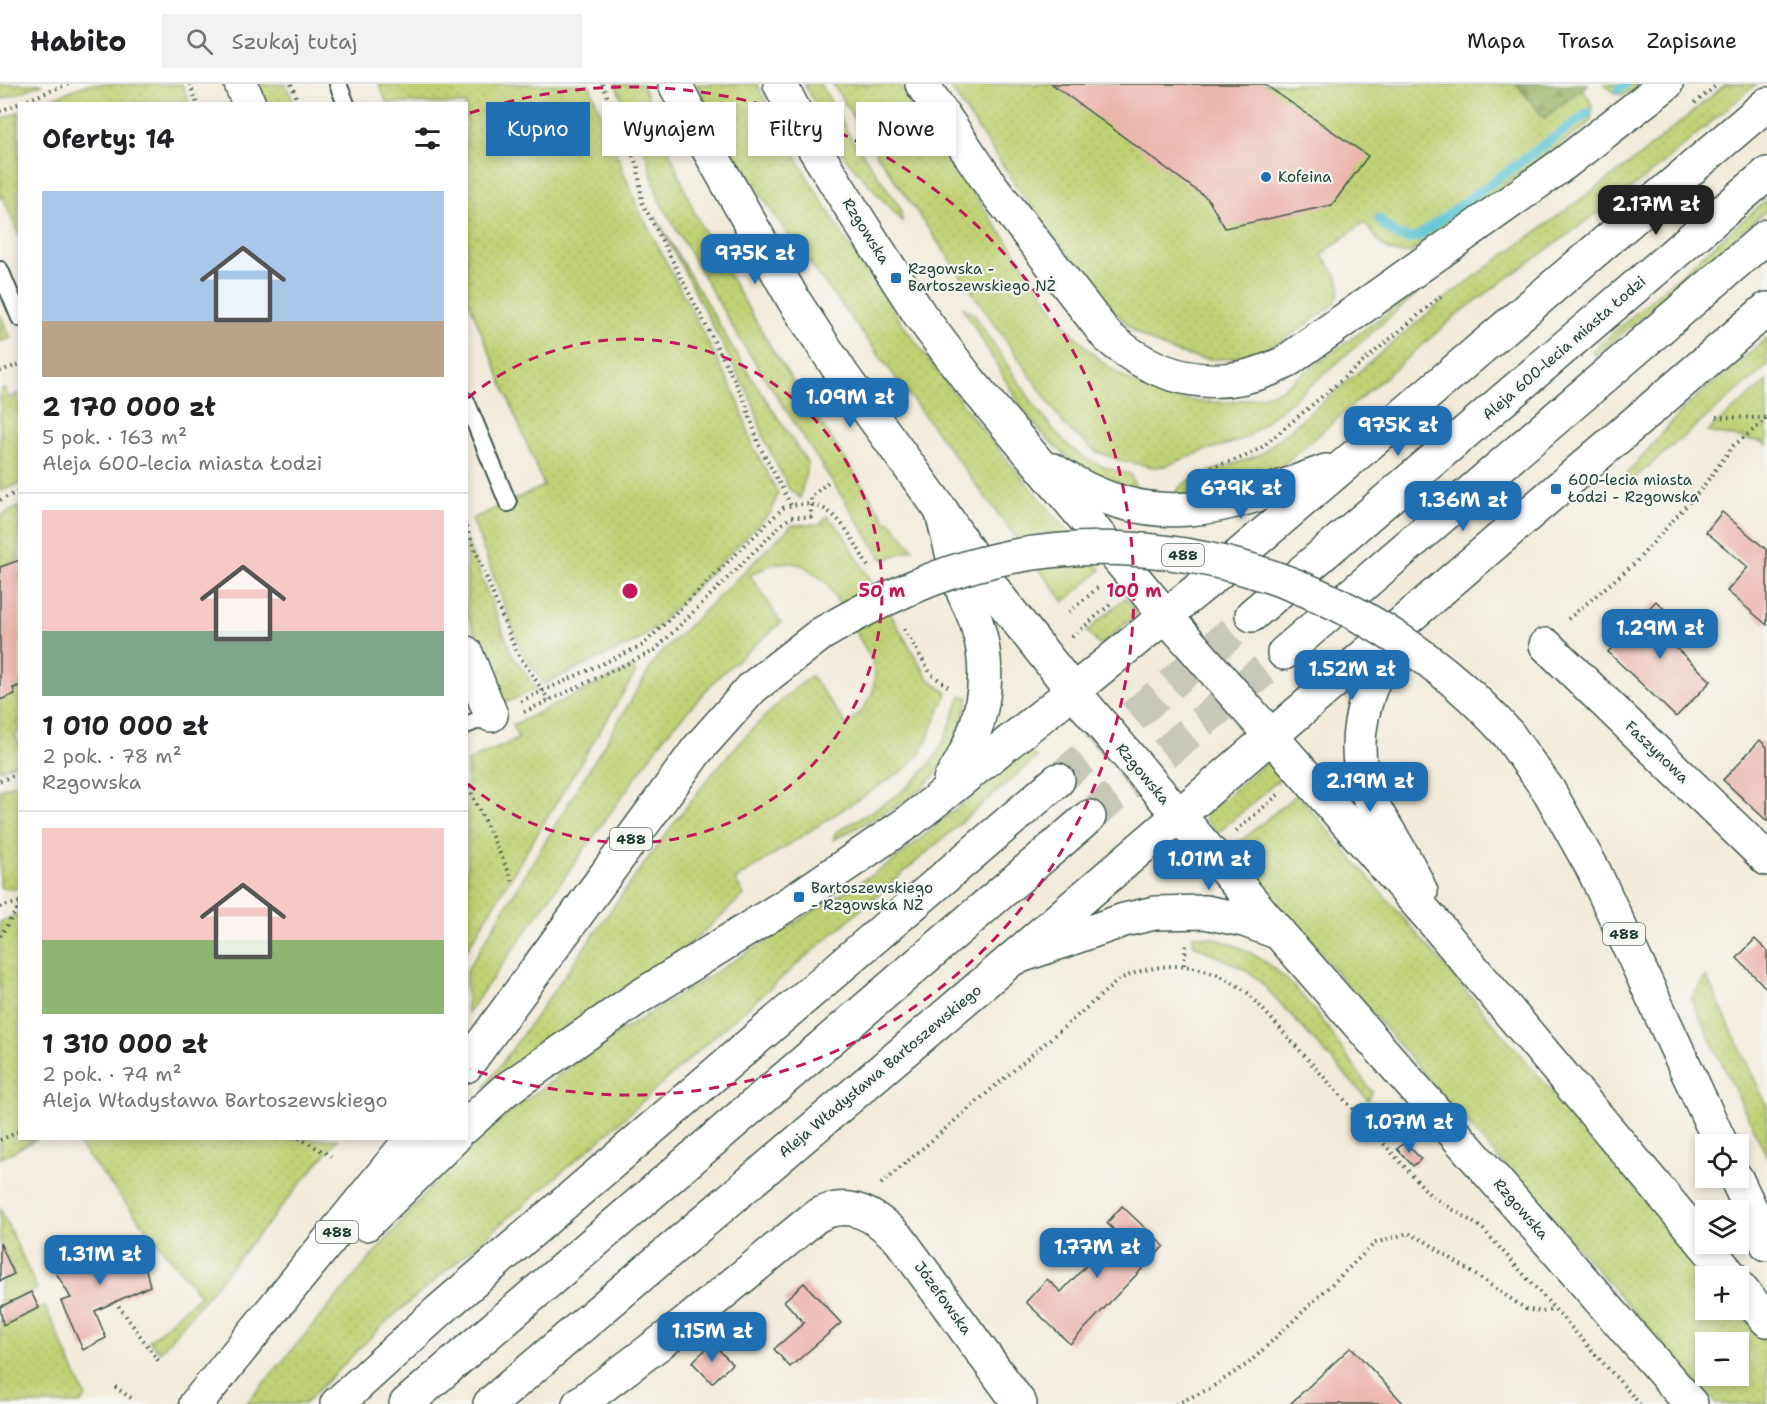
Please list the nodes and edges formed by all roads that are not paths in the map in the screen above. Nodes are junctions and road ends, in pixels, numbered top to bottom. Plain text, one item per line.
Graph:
1 (241, 84) edge
2 (338, 84) edge
3 (675, 84) edge
4 (780, 84) edge
5 (922, 84) edge
6 (1666, 84) edge
7 (248, 102) edge
8 (345, 102) edge
9 (1767, 104) edge
10 (1767, 174) edge
11 (1767, 236) edge
12 (0, 270) edge
13 (1767, 309) edge
14 (18, 313) edge
15 (468, 406) edge
16 (1032, 457) junction
17 (1347, 463) junction
18 (508, 503) dead end
19 (941, 510) junction
20 (1166, 615) junction
21 (1252, 615) tunnel mouth
22 (1400, 627) junction
23 (1546, 645) road end
24 (1284, 653) tunnel mouth
25 (468, 663) edge
26 (1073, 691) junction
27 (479, 720) edge
28 (1271, 737) junction
29 (1058, 780) tunnel mouth
30 (930, 805) junction
31 (1178, 815) junction
32 (1089, 817) tunnel mouth
33 (1767, 859) edge
34 (1433, 921) junction
35 (1279, 933) junction
36 (1012, 958) junction
37 (468, 1063) edge
38 (468, 1124) edge
39 (1715, 1134) edge
40 (410, 1140) edge
41 (452, 1140) edge
42 (1741, 1188) edge
43 (1767, 1244) edge
44 (1723, 1266) edge
45 (1749, 1299) edge
46 (1767, 1320) edge
47 (261, 1325) junction
48 (196, 1404) edge
49 (337, 1404) edge
50 (406, 1404) edge
51 (490, 1404) edge
52 (579, 1404) edge
53 (1020, 1404) edge
54 (1691, 1404) edge

1 - 7 main road
2 - 8 lane
3 - 19 main road, Rzgowska
4 - 16 main road, Rzgowska
5 - 6 main road
9 - 17 main road
10 - 21 main road, Aleja 600-lecia miasta Łodzi
11 - 24 main road
12 - 14 lane
13 - 22 main road, Aleja Władysława Bartoszewskiego
15 - 18 lane
16 - 17 main road
16 - 20 main road, Rzgowska
17 - 20 main road
19 - 26 main road, Rzgowska
19 - 30 main road
20 - 26 main road
20 - 28 main road, Rzgowska
22 - 28 main road, Aleja Władysława Bartoszewskiego
22 - 34 main road
23 - 33 main road, Faszynowa
25 - 27 main road
26 - 30 main road
26 - 31 main road, Rzgowska
28 - 31 main road, Aleja Władysława Bartoszewskiego
28 - 34 main road, Rzgowska
29 - 49 main road
30 - 38 main road
31 - 35 main road, Rzgowska
31 - 36 main road, Aleja Władysława Bartoszewskiego
32 - 50 main road
34 - 44 main road, Rzgowska
35 - 36 main road
35 - 54 main road, Rzgowska
36 - 51 main road, Aleja Władysława Bartoszewskiego
37 - 39 main road, 488, bridge
40 - 47 main road, 488
41 - 47 main road
42 - 43 main road
45 - 46 main road
47 - 48 main road, 488
52 - 53 main road, Józefowska

